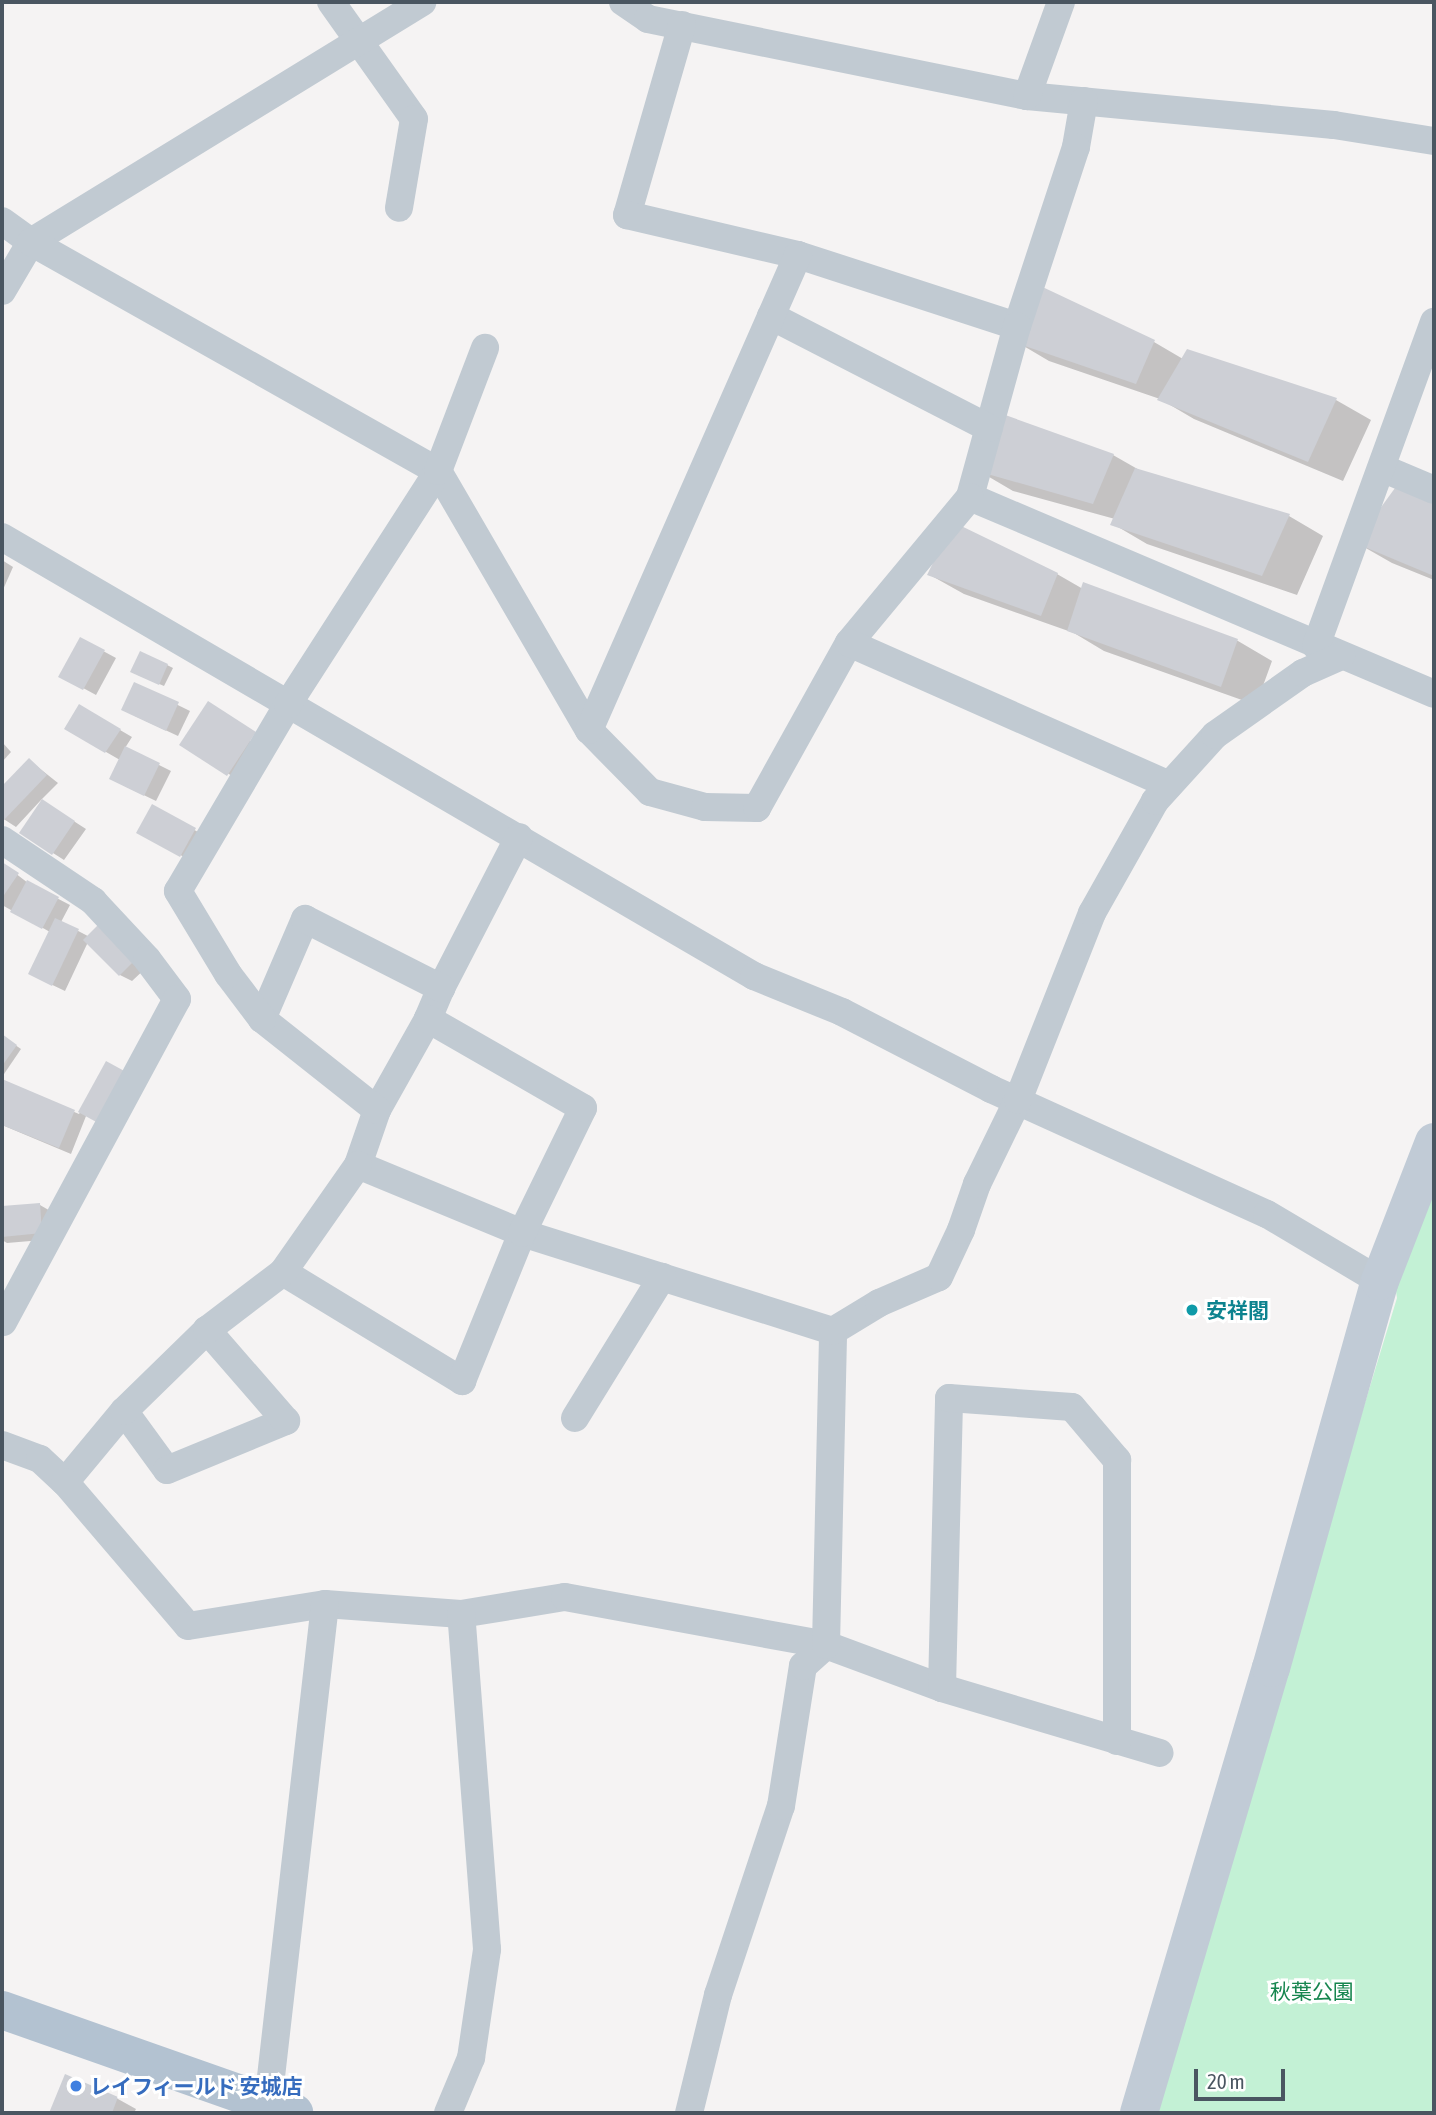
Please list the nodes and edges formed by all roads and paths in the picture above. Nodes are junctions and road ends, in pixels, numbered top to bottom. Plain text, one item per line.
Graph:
1 (331, 2) edge
2 (422, 2) edge
3 (624, 2) edge
4 (1060, 2) edge
5 (651, 10) edge
6 (682, 25) junction
7 (360, 42) junction
8 (1027, 96) junction
9 (1084, 101) junction
10 (1434, 141) edge
11 (399, 208) dead end
12 (2, 221) edge
13 (31, 242) junction
14 (798, 255) junction
15 (2, 291) edge
16 (771, 316) junction
17 (1434, 322) edge
18 (1017, 326) junction
19 (485, 348) dead end
20 (989, 428) junction
21 (1382, 468) junction
22 (438, 471) junction
23 (1434, 490) edge
24 (970, 497) junction
25 (2, 537) edge
26 (849, 643) junction
27 (1328, 651) junction
28 (1434, 694) edge
29 (288, 704) junction
30 (589, 730) junction
31 (1169, 785) junction
32 (519, 837) junction
33 (2, 840) edge
34 (441, 988) junction
35 (262, 1019) junction
36 (428, 1019) junction
37 (1018, 1100) junction
38 (377, 1110) junction
39 (1434, 1142) edge
40 (358, 1165) junction
41 (522, 1233) junction
42 (283, 1272) junction
43 (663, 1277) junction
44 (1380, 1281) junction
45 (2, 1321) edge
46 (207, 1330) junction
47 (832, 1331) junction
48 (124, 1411) junction
49 (575, 1418) dead end
50 (2, 1445) edge
51 (65, 1482) junction
52 (325, 1604) junction
53 (461, 1614) junction
54 (826, 1645) junction
55 (942, 1688) junction
56 (1117, 1741) junction
57 (1160, 1753) dead end
58 (2, 2010) edge
59 (281, 2108) edge
60 (448, 2113) edge
61 (690, 2113) edge
62 (1139, 2113) edge

1 - 7 street
2 - 7 street
3 - 5 street
4 - 8 street
5 - 6 street
6 - 8 street
6 - 14 street
7 - 11 street
7 - 13 street
8 - 9 street
9 - 10 street
9 - 18 street
12 - 13 street
13 - 15 street
13 - 22 street
14 - 16 street
14 - 18 street
16 - 20 street
16 - 30 street
17 - 21 street
18 - 20 street
19 - 22 street
20 - 24 street
21 - 23 street
21 - 27 street
22 - 29 street
22 - 30 street
24 - 26 street
24 - 27 street
25 - 29 street
26 - 30 street
26 - 31 street
27 - 28 street
27 - 31 street
29 - 32 street
29 - 35 street
31 - 37 street
32 - 34 street
32 - 37 street
33 - 45 street
34 - 35 street
34 - 36 street
35 - 38 street
36 - 38 street
36 - 41 street
37 - 44 street
37 - 47 street
38 - 40 street
39 - 44 street
40 - 41 street
40 - 42 street
41 - 42 street
41 - 43 street
42 - 46 street
43 - 47 street
43 - 49 street
44 - 62 street
46 - 48 street
46 - 48 street
47 - 54 street
48 - 51 street
50 - 51 street
51 - 52 street
52 - 53 street
52 - 59 street
53 - 54 street
53 - 60 street
54 - 55 street
54 - 61 street
55 - 56 street
55 - 56 street
56 - 57 street
58 - 59 main road

